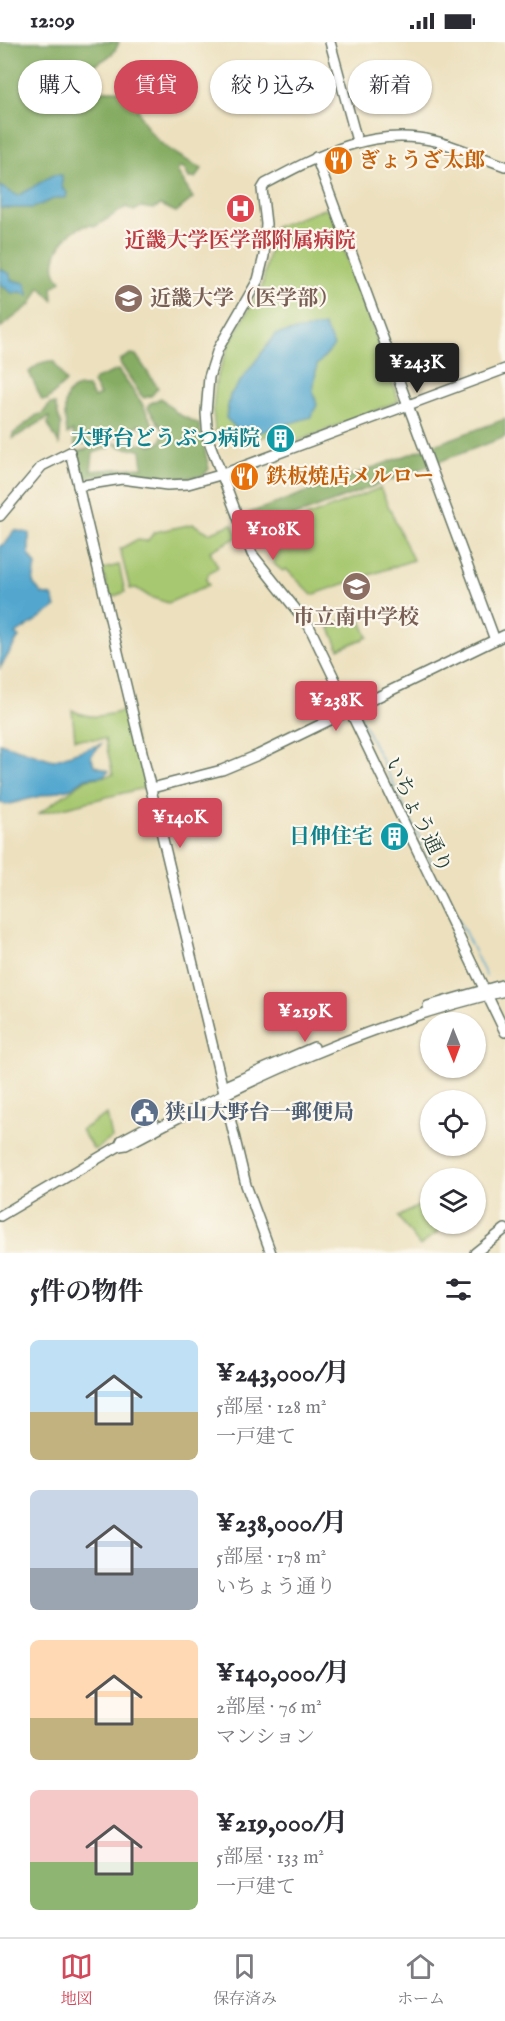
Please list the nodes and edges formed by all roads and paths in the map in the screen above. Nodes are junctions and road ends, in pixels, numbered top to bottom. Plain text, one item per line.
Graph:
1 (330, 42) edge
2 (357, 141) junction
3 (316, 157) junction
4 (505, 166) edge
5 (505, 369) edge
6 (407, 405) junction
7 (220, 475) junction
8 (78, 486) junction
9 (0, 516) edge
10 (505, 635) edge
11 (495, 640) junction
12 (349, 711) junction
13 (152, 788) junction
14 (505, 984) edge
15 (505, 991) edge
16 (486, 992) junction
17 (505, 1032) edge
18 (224, 1090) junction
19 (0, 1216) edge
20 (505, 1229) edge
21 (271, 1253) edge
22 (475, 1253) edge

1 - 2 street
2 - 3 street, いちょう通り
2 - 4 street, いちょう通り
3 - 6 street
3 - 7 street, いちょう通り
5 - 6 street
6 - 7 street
6 - 11 street
7 - 8 street
7 - 12 street, いちょう通り
8 - 9 street
8 - 13 street
10 - 11 street
11 - 12 street
12 - 13 street
12 - 16 street, いちょう通り
13 - 18 street
14 - 16 street
15 - 16 street
16 - 17 street, いちょう通り
16 - 18 street
18 - 19 street
18 - 21 street
20 - 22 street

